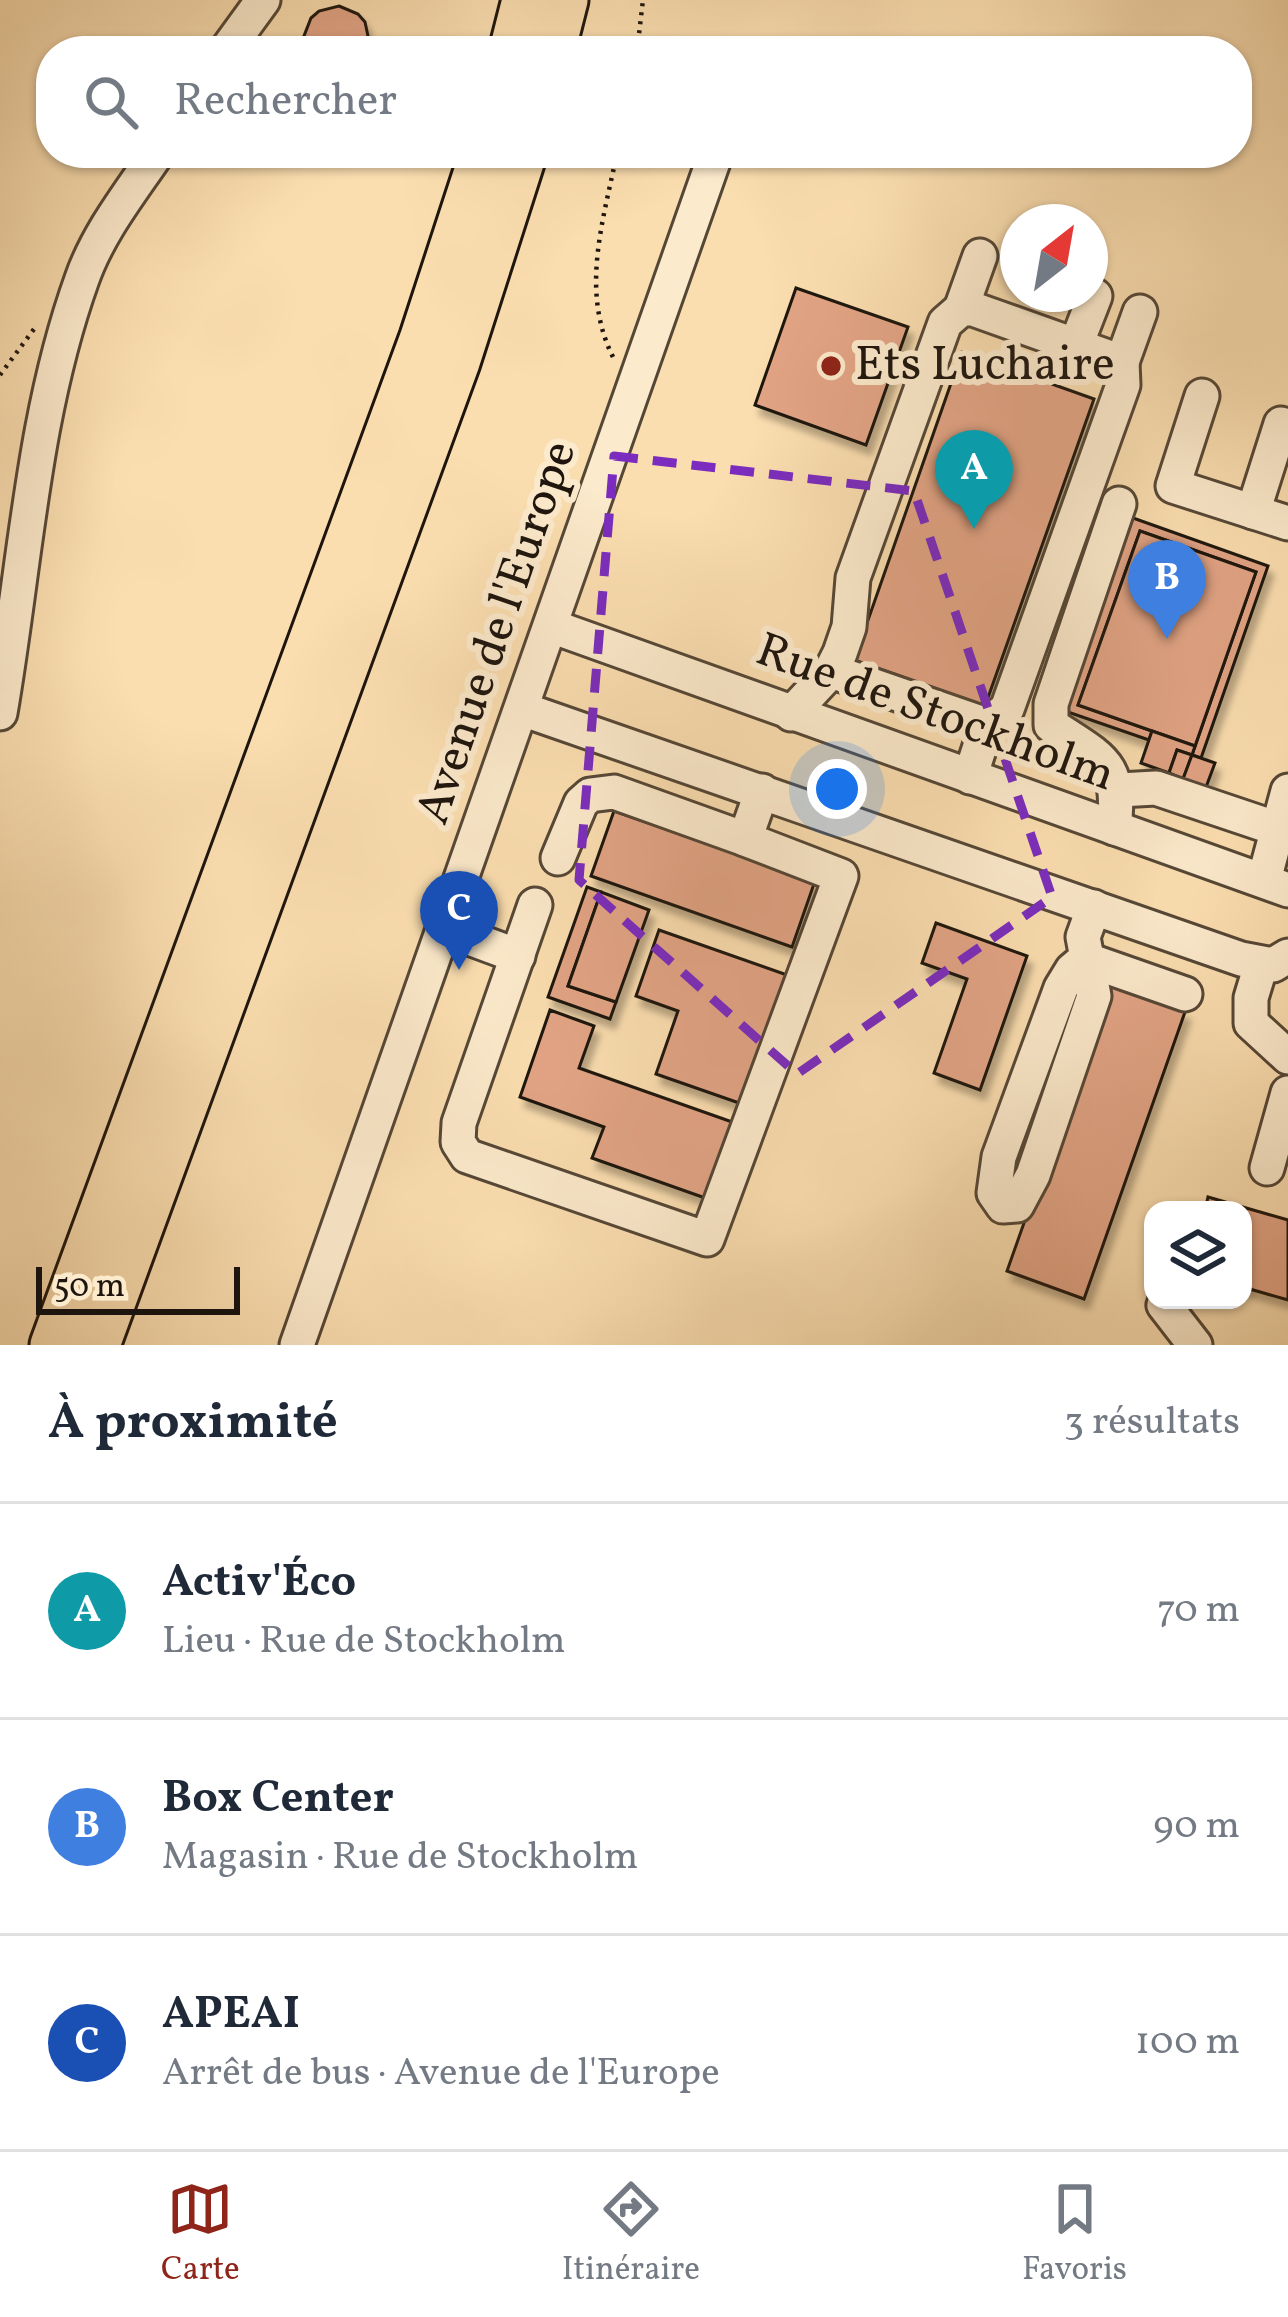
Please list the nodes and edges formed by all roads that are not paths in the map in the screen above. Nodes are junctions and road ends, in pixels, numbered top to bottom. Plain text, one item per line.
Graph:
1 (263, 0) edge
2 (525, 0) edge
3 (566, 0) edge
4 (237, 36) edge
5 (516, 36) edge
6 (556, 36) edge
7 (147, 168) edge
8 (478, 168) edge
9 (519, 168) edge
10 (711, 168) edge
11 (980, 256) dead end
12 (1000, 308) edge
13 (961, 309) junction
14 (1021, 312) edge
15 (1089, 312) edge
16 (1140, 312) dead end
17 (1076, 345) junction
18 (1122, 362) junction
19 (1202, 396) dead end
20 (1281, 424) dead end
21 (1119, 504) dead end
22 (1252, 512) junction
23 (1288, 523) edge
24 (551, 626) junction
25 (831, 671) junction
26 (522, 709) junction
27 (0, 712) edge
28 (791, 714) junction
29 (987, 725) junction
30 (970, 777) junction
31 (1118, 790) junction
32 (1288, 790) edge
33 (762, 791) junction
34 (1114, 828) junction
35 (1275, 828) junction
36 (745, 839) junction
37 (558, 858) dead end
38 (1276, 885) edge
39 (536, 905) dead end
40 (1094, 907) junction
41 (445, 929) junction
42 (518, 956) junction
43 (1084, 959) junction
44 (1280, 964) edge
45 (1185, 994) dead end
46 (1288, 1057) edge
47 (1288, 1093) edge
48 (1264, 1166) edge
49 (1167, 1309) edge
50 (53, 1345) edge
51 (97, 1345) edge
52 (296, 1345) edge
53 (1195, 1345) edge

1 - 4 street
2 - 5 main road
3 - 6 main road
7 - 27 street
8 - 50 main road
9 - 51 main road
10 - 24 street, Avenue de l'Europe
11 - 13 street
12 - 13 street
13 - 25 street
14 - 17 street
15 - 17 street
16 - 18 street
17 - 18 street
18 - 29 street
19 - 22 street
20 - 22 street
21 - 31 street
22 - 23 street
24 - 26 street, Avenue de l'Europe
24 - 28 street, Rue de Stockholm
25 - 28 street
25 - 29 street
26 - 33 street
26 - 41 street, Avenue de l'Europe
28 - 30 street, Rue de Stockholm
29 - 30 street
30 - 34 street, Rue de Stockholm
31 - 34 street
31 - 35 street
32 - 35 street
33 - 36 street
33 - 40 street
34 - 38 street, Rue de Stockholm
35 - 38 street
36 - 37 street
36 - 42 street
39 - 42 street
40 - 43 street
40 - 44 street
41 - 42 street
41 - 52 street, Avenue de l'Europe
43 - 43 street
43 - 45 street
44 - 46 street
47 - 48 street
49 - 53 street

